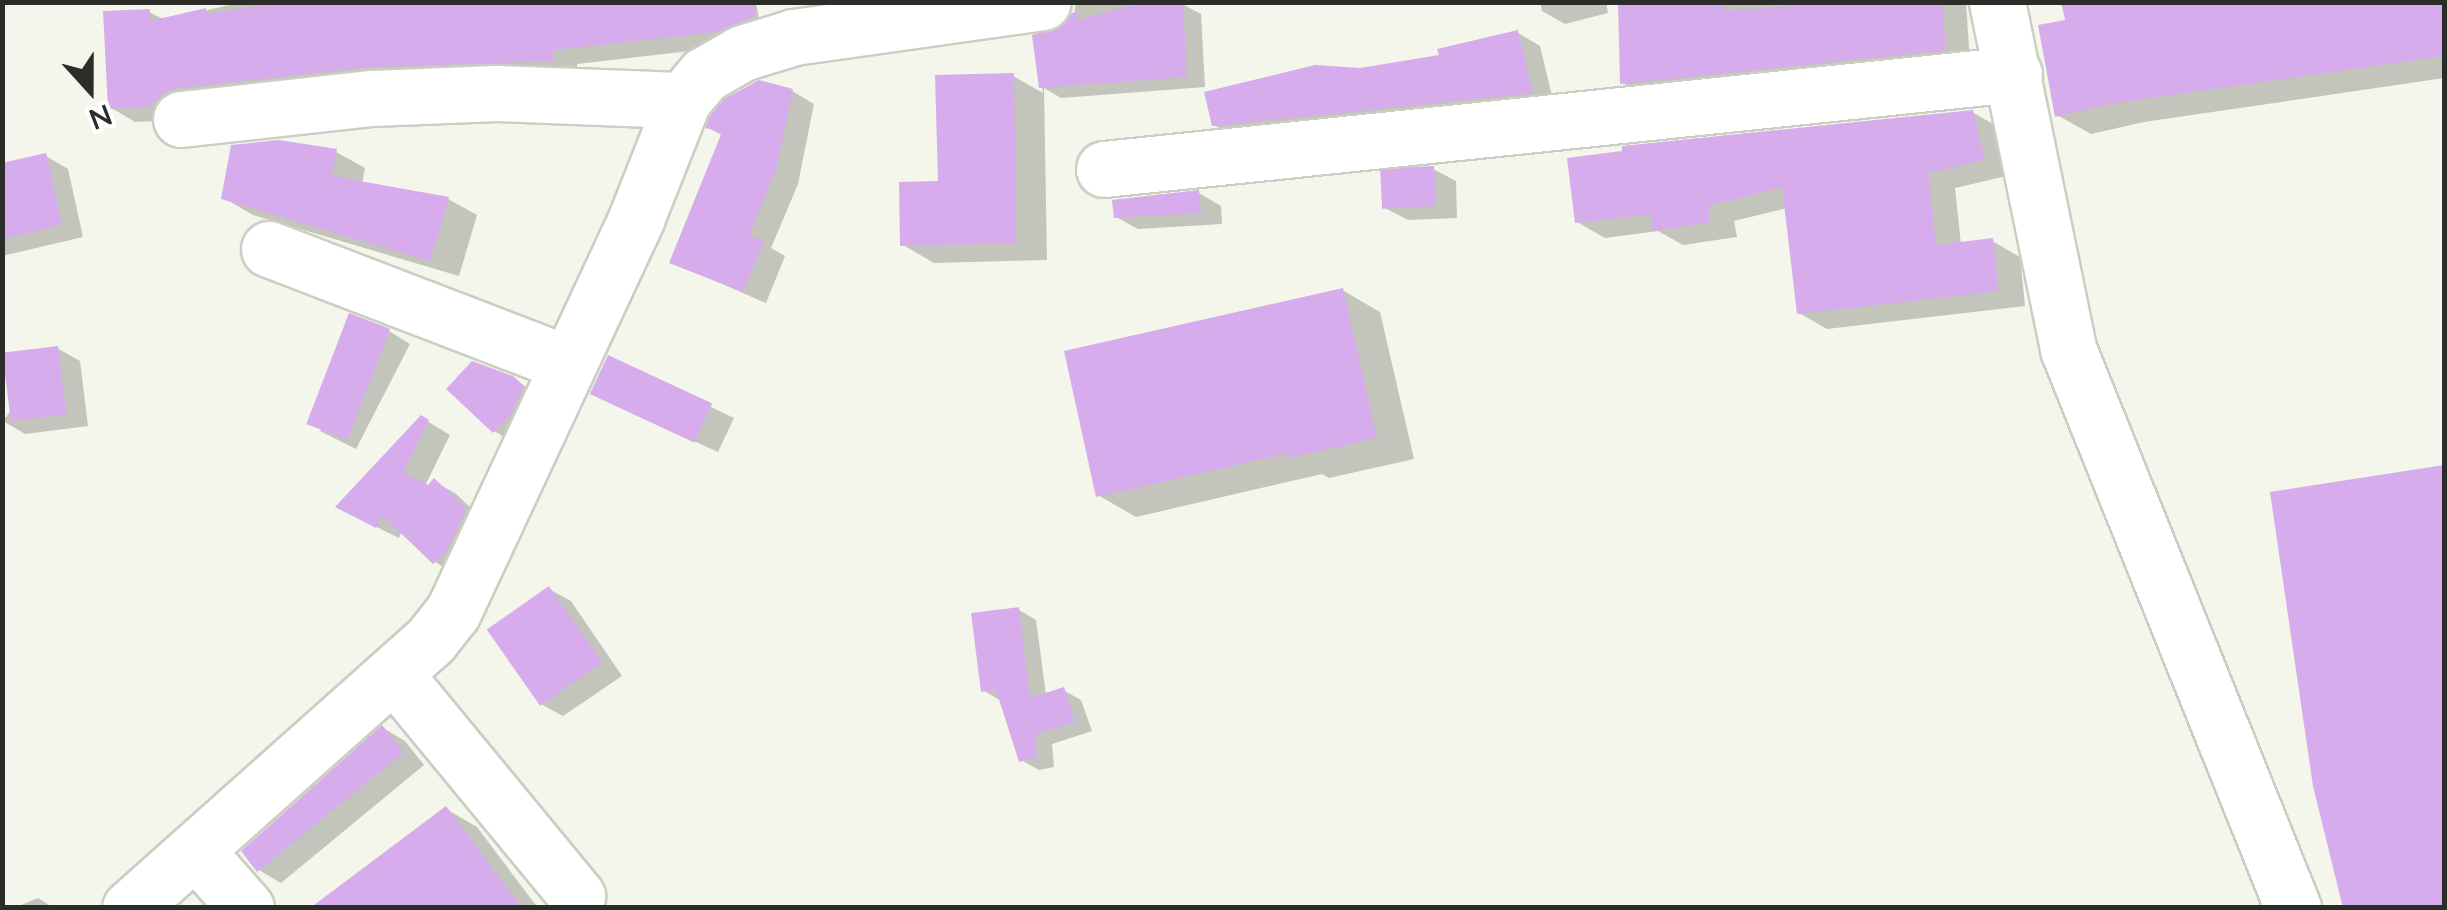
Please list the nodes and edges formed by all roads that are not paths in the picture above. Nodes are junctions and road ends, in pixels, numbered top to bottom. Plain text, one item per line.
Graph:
1 (1043, 2) edge
2 (1997, 2) edge
3 (2014, 74) junction
4 (684, 100) junction
5 (180, 119) dead end
6 (1104, 169) dead end
7 (269, 249) dead end
8 (568, 364) junction
9 (394, 674) junction
10 (196, 851) junction
11 (577, 896) dead end
12 (130, 908) edge
13 (246, 908) edge
14 (2292, 908) edge

1 - 4 street
2 - 3 street
3 - 6 street
3 - 14 street
4 - 5 street
4 - 8 street
7 - 8 street
8 - 9 street
9 - 10 street
9 - 11 street
10 - 12 street
10 - 13 street

